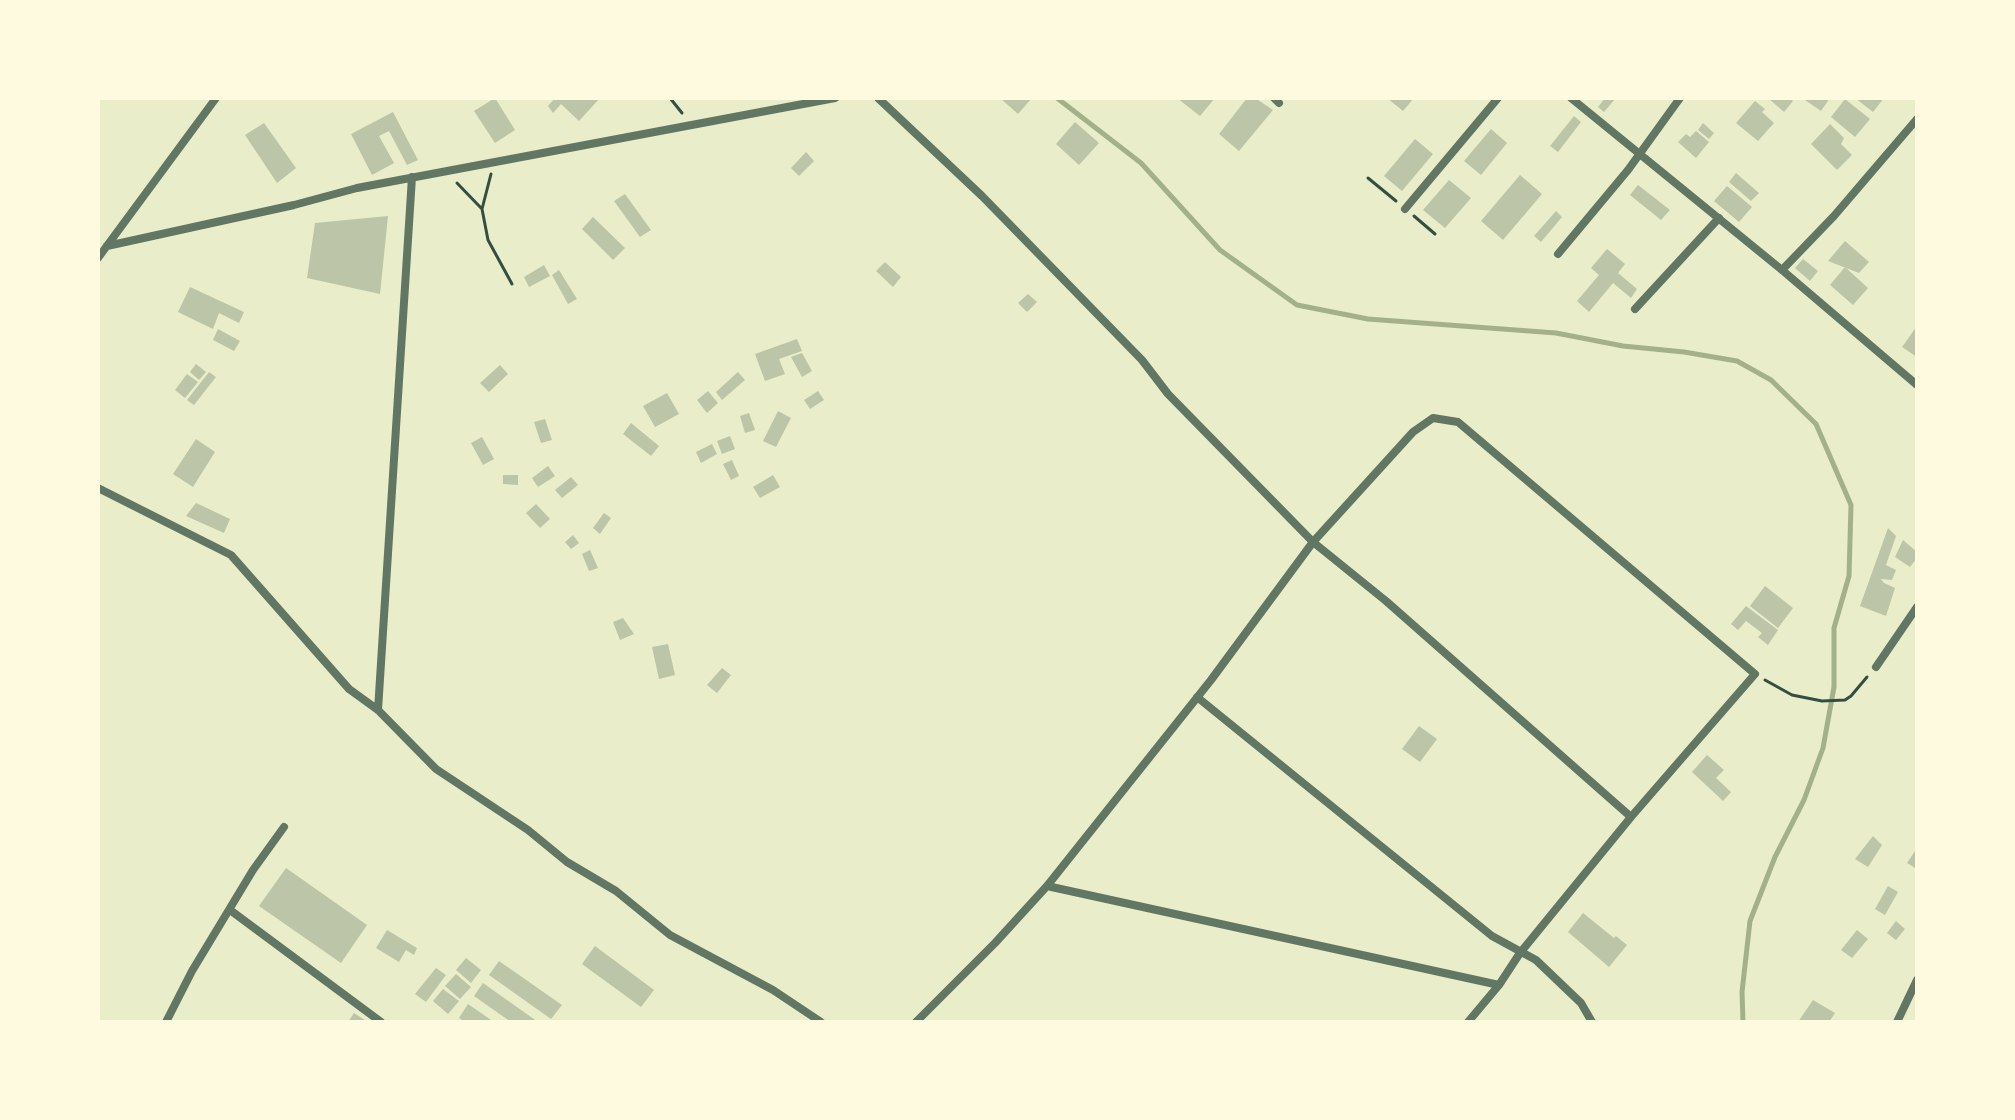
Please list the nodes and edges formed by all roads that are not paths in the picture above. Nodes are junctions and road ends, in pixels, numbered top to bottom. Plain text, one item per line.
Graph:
1 (216, 98) edge
2 (835, 98) edge
3 (878, 98) edge
4 (1498, 98) edge
5 (1571, 98) edge
6 (1680, 98) edge
7 (1917, 119) edge
8 (1638, 155) junction
9 (412, 177) junction
10 (1405, 209) dead end
11 (1719, 218) junction
12 (107, 246) junction
13 (1558, 254) dead end
14 (98, 258) edge
15 (1782, 270) junction
16 (1635, 309) dead end
17 (1917, 385) edge
18 (98, 488) edge
19 (1313, 542) junction
20 (1917, 607) edge
21 (1876, 667) road end
22 (1197, 697) junction
23 (378, 710) junction
24 (1631, 817) junction
25 (284, 827) dead end
26 (1047, 886) junction
27 (230, 910) junction
28 (1520, 953) junction
29 (1917, 980) edge
30 (1499, 985) junction
31 (166, 1022) edge
32 (381, 1022) edge
33 (821, 1022) edge
34 (916, 1022) edge
35 (1468, 1022) edge
36 (1592, 1022) edge
37 (1897, 1022) edge

1 - 12 street
2 - 9 street
3 - 19 street
4 - 10 street
5 - 8 street
6 - 8 street
7 - 15 street
8 - 11 street
8 - 13 street
9 - 12 street
9 - 23 street
11 - 15 street
11 - 16 street
12 - 14 street
15 - 17 street
18 - 23 street
19 - 22 street
19 - 24 street
19 - 24 street
20 - 21 street
22 - 26 street
22 - 28 street
23 - 33 street
24 - 28 street
25 - 27 street
26 - 30 street
26 - 34 street
27 - 31 street
27 - 32 street
28 - 30 street
28 - 36 street
29 - 37 street
30 - 35 street

